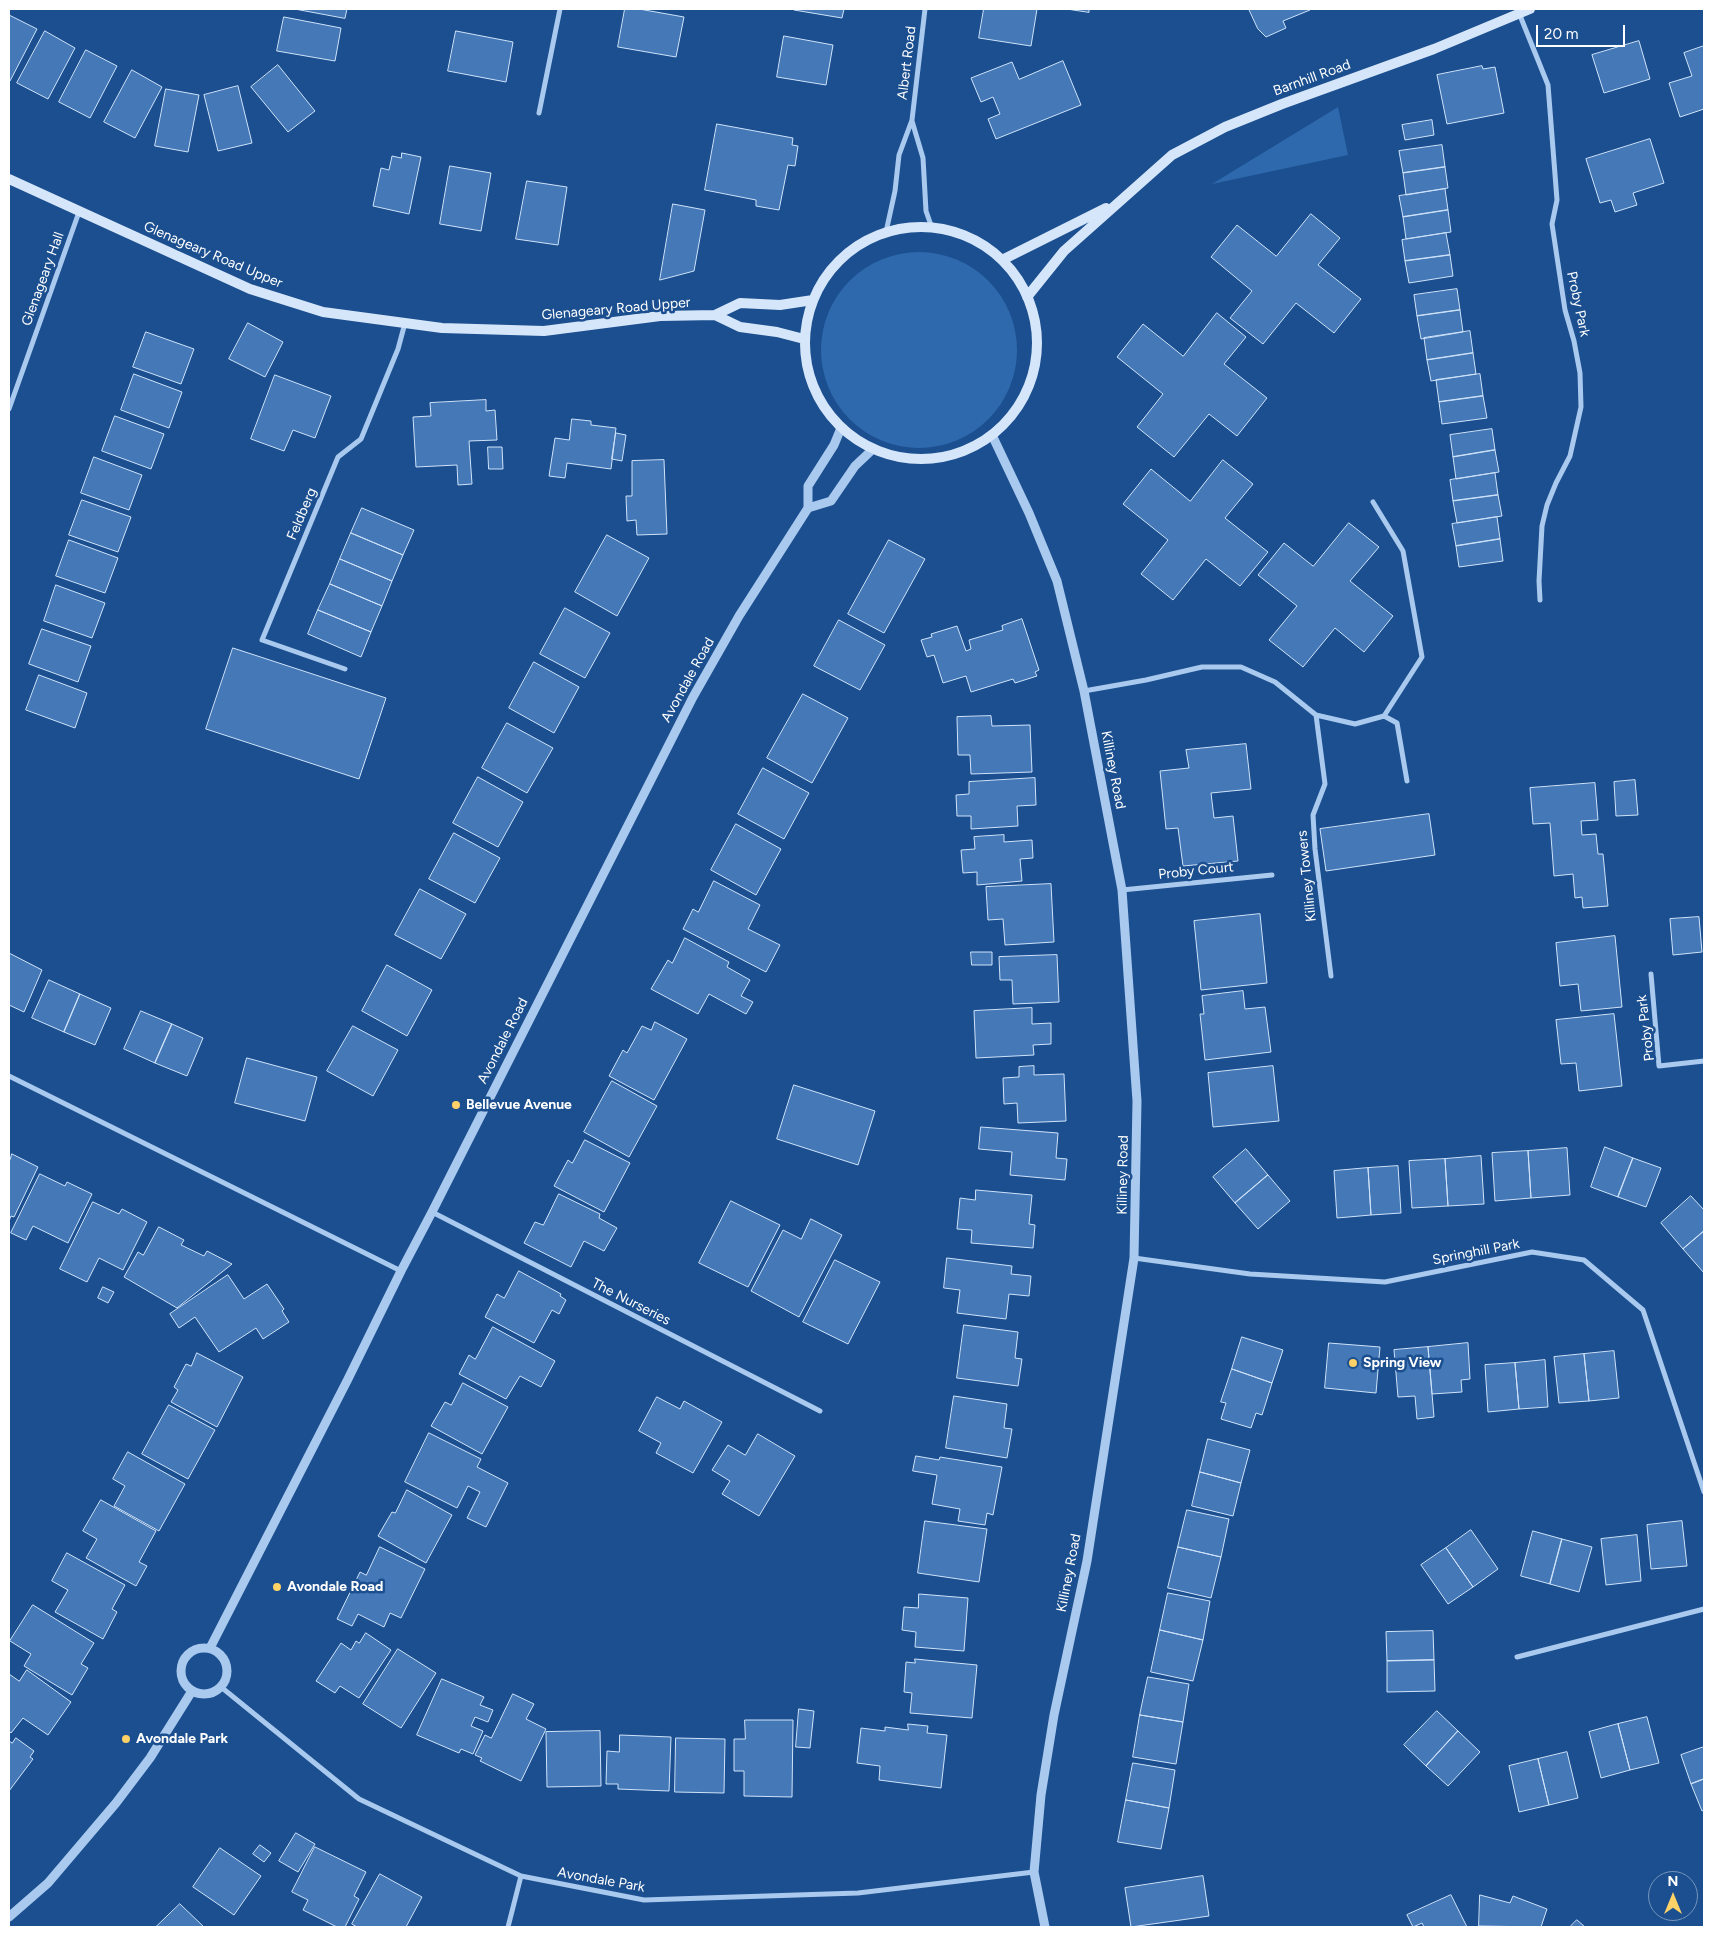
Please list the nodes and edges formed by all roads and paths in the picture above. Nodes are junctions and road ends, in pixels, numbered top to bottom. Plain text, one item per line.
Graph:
1 (560, 9) edge
2 (925, 9) edge
3 (1530, 9) edge
4 (1519, 13) junction
5 (539, 113) dead end
6 (912, 120) junction
7 (9, 179) edge
8 (1119, 201) junction
9 (79, 212) junction
10 (932, 228) junction
11 (886, 232) junction
12 (1002, 260) junction
13 (1027, 297) junction
14 (813, 300) junction
15 (714, 315) junction
16 (405, 322) junction
17 (804, 339) junction
18 (9, 409) edge
19 (841, 428) junction
20 (992, 435) junction
21 (873, 449) junction
22 (1373, 502) dead end
23 (808, 508) junction
24 (1540, 600) dead end
25 (345, 669) dead end
26 (1084, 690) junction
27 (1316, 715) junction
28 (1384, 716) junction
29 (1407, 781) dead end
30 (1272, 875) dead end
31 (1122, 890) junction
32 (1651, 974) dead end
33 (1331, 976) dead end
34 (1704, 1061) edge
35 (9, 1076) edge
36 (432, 1212) junction
37 (1134, 1258) junction
38 (401, 1270) junction
39 (820, 1411) dead end
40 (1704, 1492) edge
41 (1704, 1609) edge
42 (210, 1648) junction
43 (1518, 1657) dead end
44 (221, 1687) junction
45 (196, 1692) junction
46 (1034, 1872) junction
47 (521, 1876) junction
48 (9, 1916) edge
49 (508, 1927) edge
50 (1044, 1927) edge

1 - 5 street
2 - 6 street, Albert Road
3 - 4 main road, Barnhill Road
4 - 8 main road, Barnhill Road
4 - 24 street, Proby Park
6 - 10 street, Albert Road
6 - 11 street, Albert Road
7 - 9 main road, Glenageary Road Upper
8 - 12 main road, Barnhill Road
8 - 13 main road, Barnhill Road
9 - 16 main road, Glenageary Road Upper
9 - 18 street, Glenageary Hall
10 - 11 main road
10 - 12 main road
11 - 14 main road
12 - 13 main road
13 - 20 main road
14 - 15 main road, Glenageary Road Upper
14 - 17 main road
15 - 16 main road, Glenageary Road Upper
15 - 17 main road, Glenageary Road Upper
16 - 25 street, Feldberg
17 - 19 main road
19 - 21 main road
19 - 23 street, Avondale Road
20 - 21 main road
20 - 26 street, Killiney Road
21 - 23 street
22 - 28 street
23 - 36 street, Avondale Road
26 - 27 street
26 - 31 street, Killiney Road
27 - 28 street
27 - 33 street, Killiney Towers
28 - 29 street
30 - 31 street, Proby Court
31 - 37 street, Killiney Road
32 - 34 street, Proby Park
35 - 38 street
36 - 38 street, Avondale Road
36 - 39 street, The Nurseries
37 - 40 street, Springhill Park
37 - 46 street, Killiney Road
38 - 42 street, Avondale Road
41 - 43 street
42 - 44 street
42 - 45 street
44 - 45 street
44 - 47 street, Avondale Park
45 - 48 street
46 - 47 street, Avondale Park
46 - 50 street, Killiney Road
47 - 49 street

